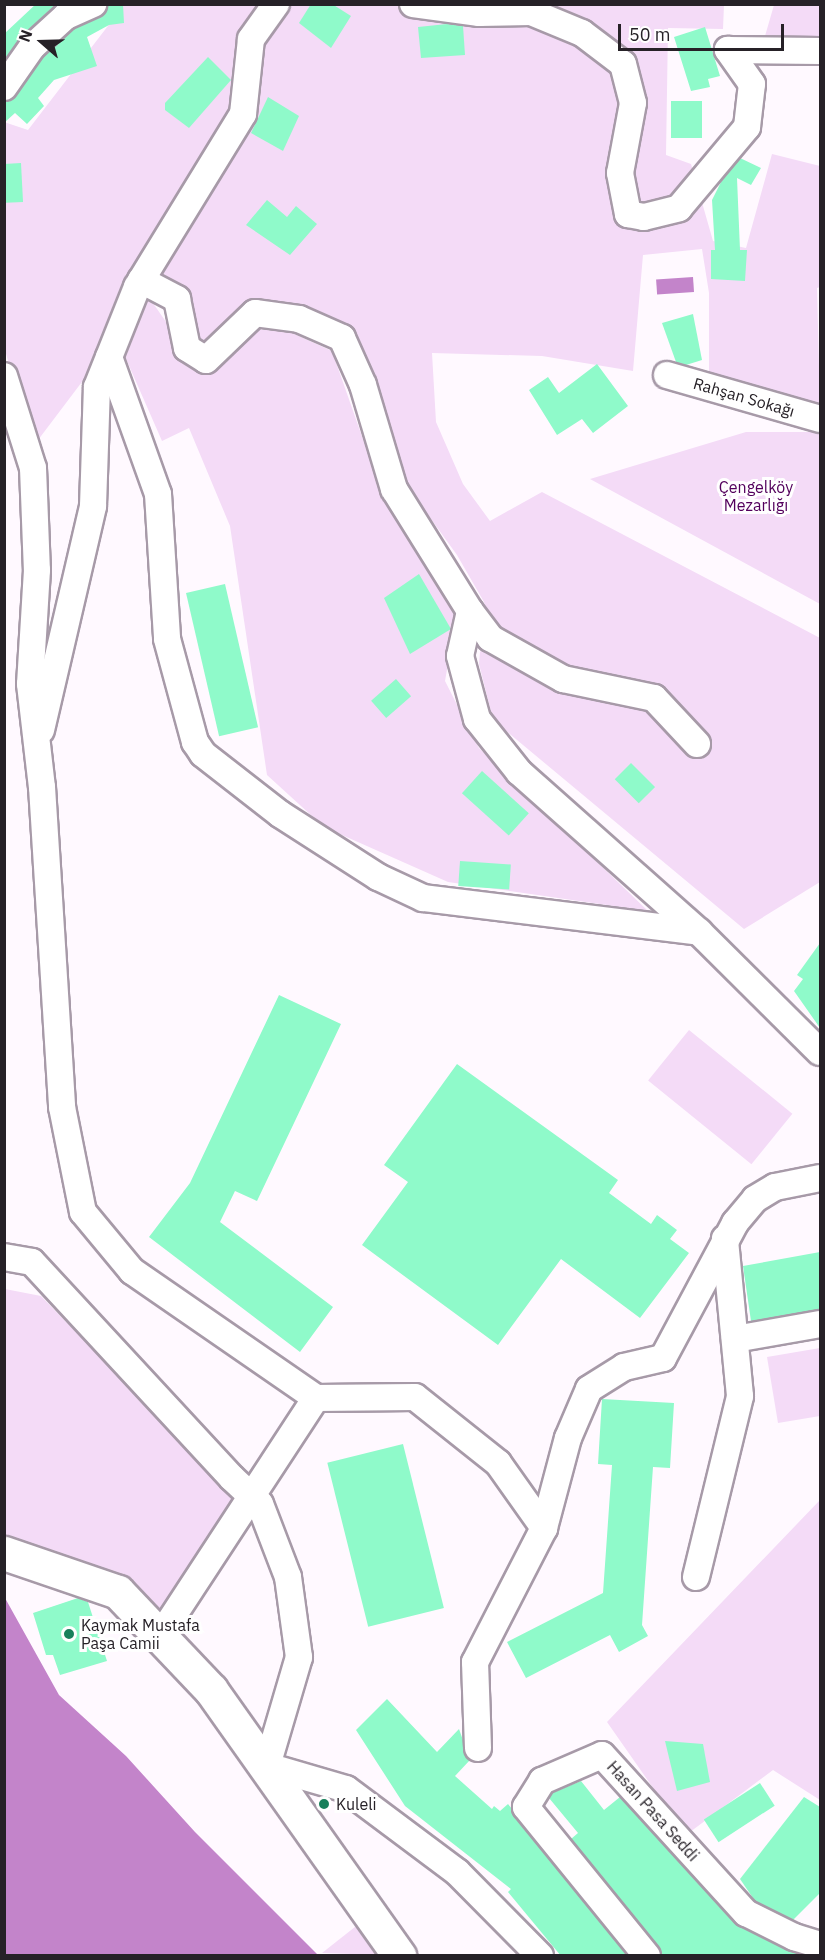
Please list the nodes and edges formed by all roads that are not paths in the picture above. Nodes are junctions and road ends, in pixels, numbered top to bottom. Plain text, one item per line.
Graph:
1 (93, 4) edge
2 (276, 4) edge
3 (413, 4) edge
4 (820, 51) edge
5 (4, 87) edge
6 (141, 280) junction
7 (109, 357) junction
8 (667, 375) dead end
9 (4, 376) edge
10 (820, 419) edge
11 (470, 612) junction
12 (37, 744) junction
13 (698, 744) dead end
14 (699, 932) junction
15 (820, 1052) edge
16 (820, 1178) edge
17 (725, 1239) junction
18 (4, 1257) edge
19 (820, 1324) edge
20 (735, 1339) junction
21 (316, 1398) junction
22 (251, 1495) junction
23 (544, 1528) junction
24 (4, 1553) edge
25 (696, 1577) dead end
26 (160, 1636) junction
27 (478, 1748) dead end
28 (267, 1766) junction
29 (820, 1945) edge
30 (399, 1956) edge
31 (540, 1956) edge
32 (647, 1956) edge

1 - 5 street
2 - 6 street
3 - 4 street
6 - 7 street
6 - 11 street
7 - 12 street
7 - 14 street
8 - 10 street, Rahşan Sokağı
9 - 12 street
11 - 13 street
11 - 14 street
12 - 21 street
14 - 15 street
16 - 17 street
17 - 20 street
17 - 23 street
18 - 22 street
19 - 20 street
20 - 25 street
21 - 22 street
21 - 23 street
22 - 26 street
22 - 28 street
23 - 27 street
24 - 26 main road
26 - 28 main road
28 - 30 main road
28 - 31 street
29 - 32 street, Hasan Pasa Seddi

